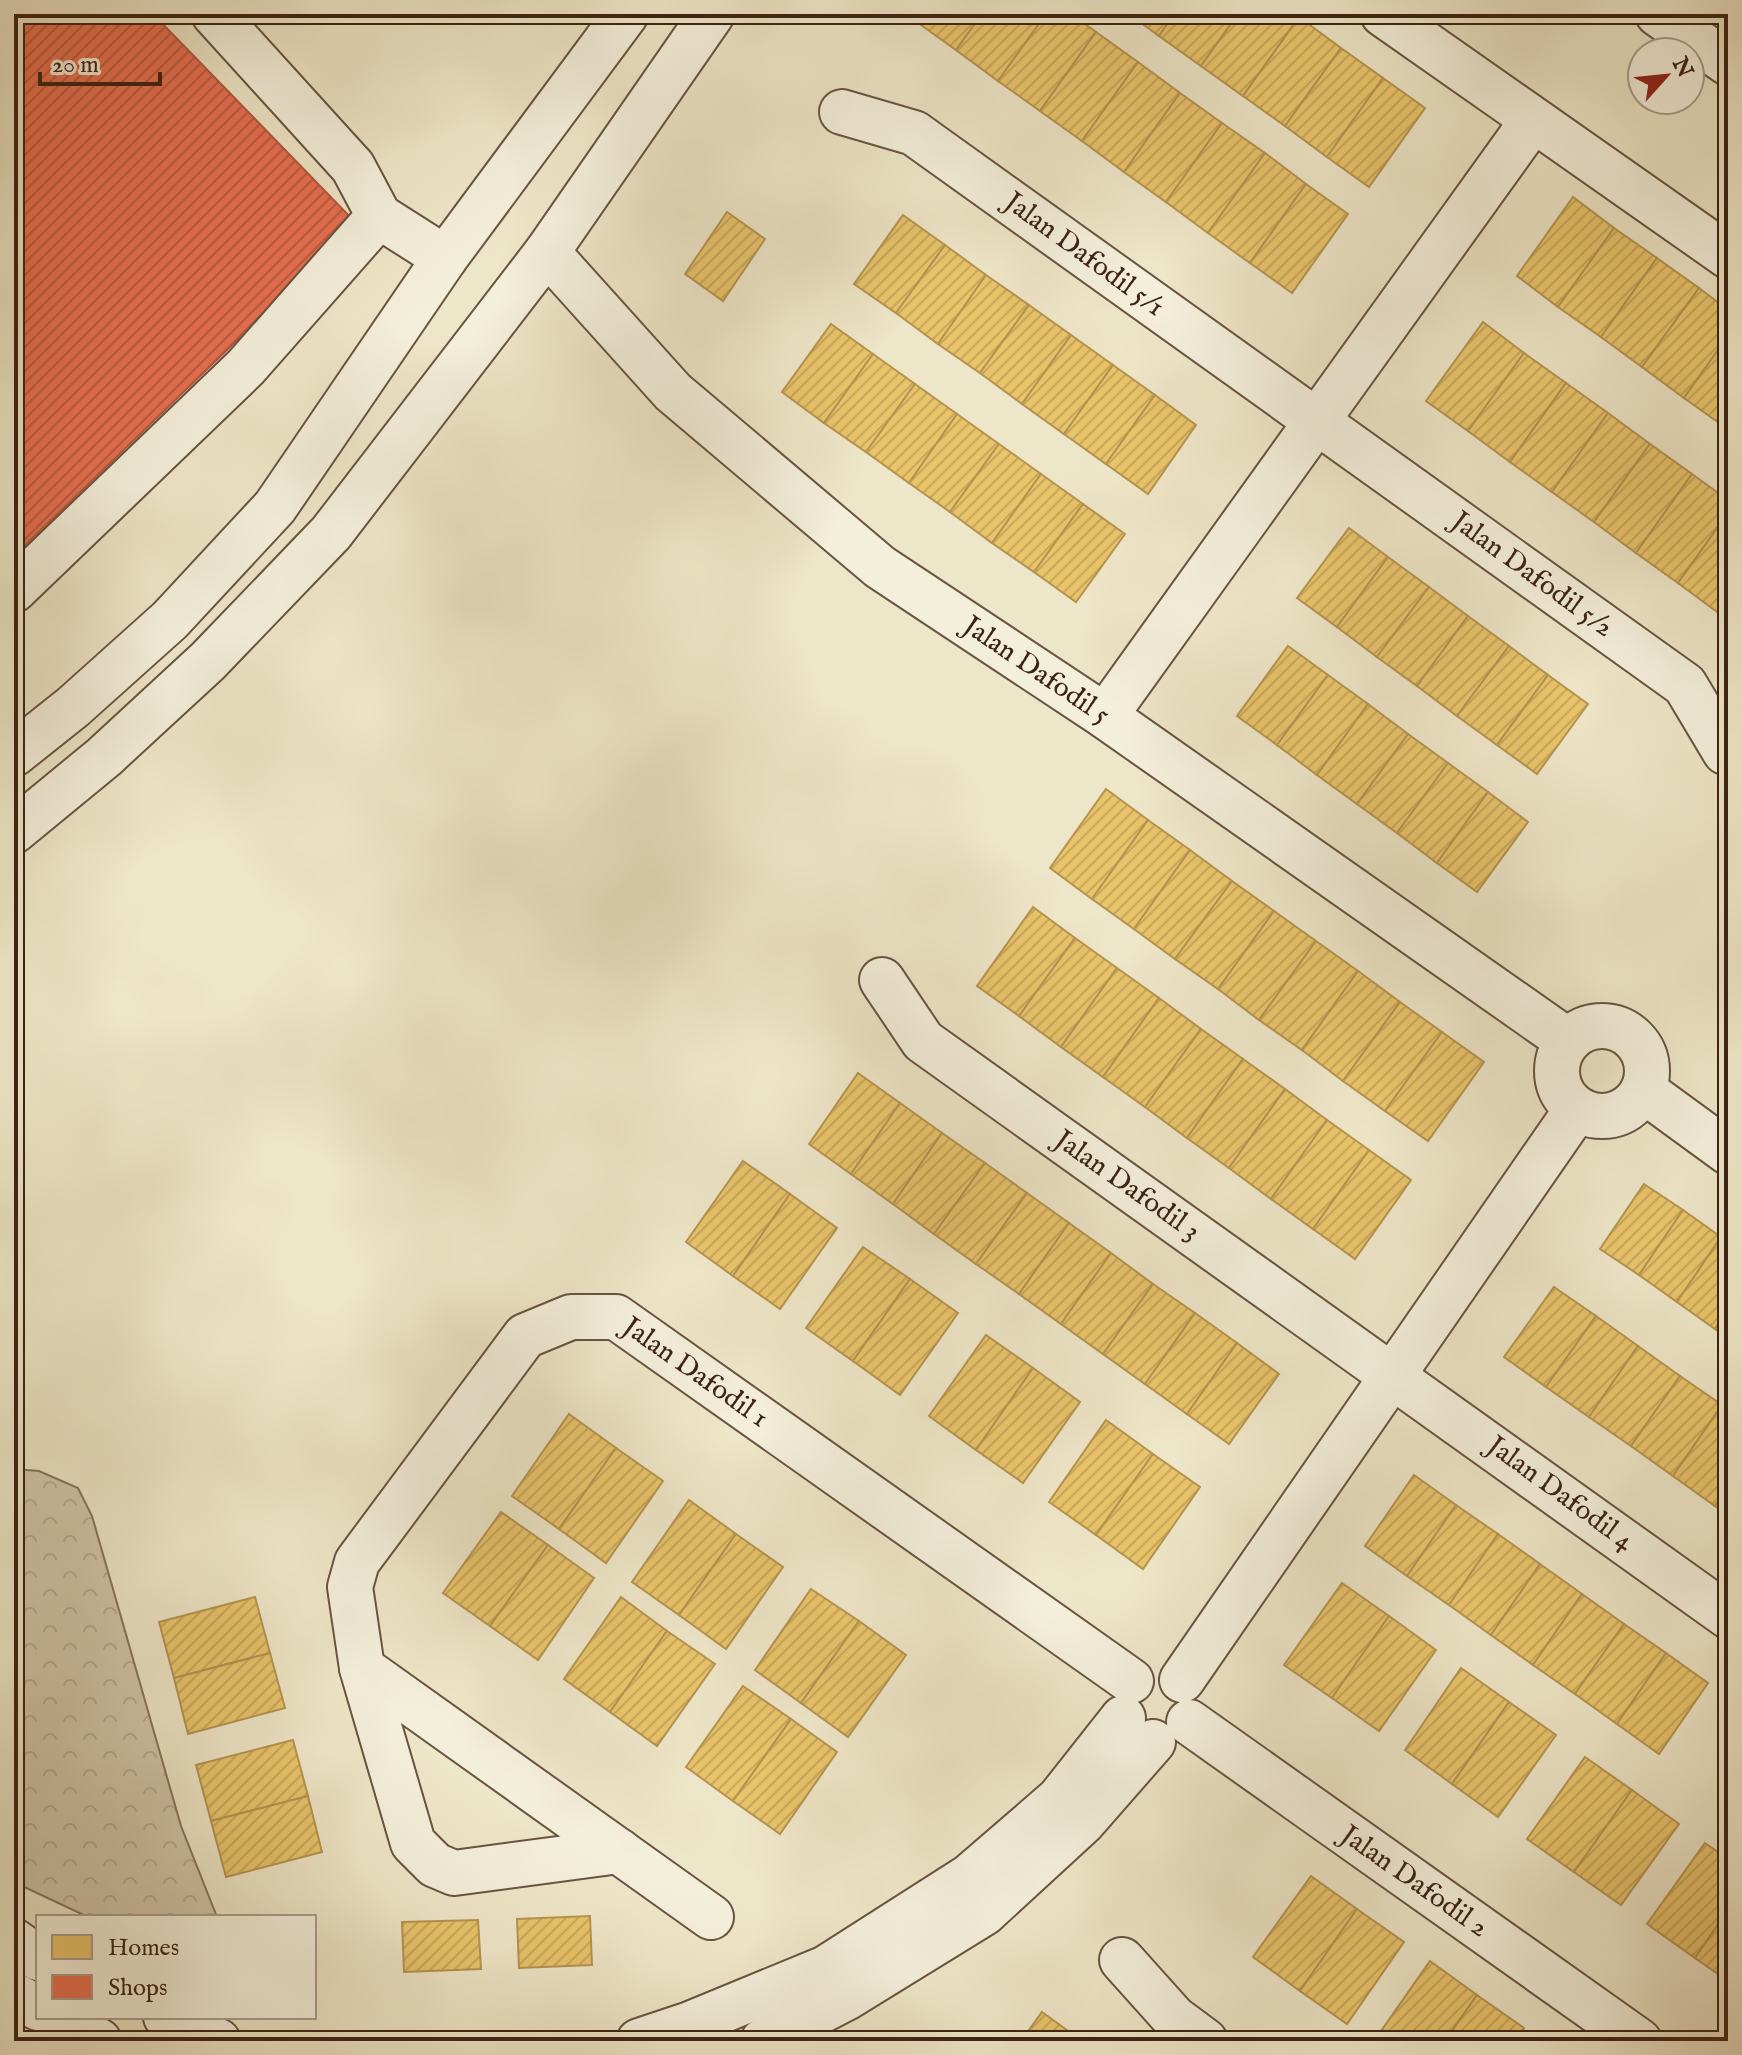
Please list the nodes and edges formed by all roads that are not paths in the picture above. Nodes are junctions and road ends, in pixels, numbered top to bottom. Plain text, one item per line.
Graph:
1 (214, 14) edge
2 (626, 14) edge
3 (712, 14) edge
4 (1383, 14) edge
5 (1658, 14) edge
6 (1728, 63) edge
7 (842, 112) dead end
8 (1533, 120) junction
9 (379, 216) junction
10 (547, 252) junction
11 (1728, 256) edge
12 (445, 258) junction
13 (1315, 420) junction
14 (14, 590) edge
15 (1105, 716) junction
16 (1725, 752) dead end
17 (14, 754) edge
18 (14, 831) edge
19 (882, 980) dead end
20 (1568, 1041) junction
21 (1643, 1090) junction
22 (1577, 1109) junction
23 (1728, 1152) edge
24 (1391, 1373) junction
25 (1728, 1616) edge
26 (362, 1668) junction
27 (1149, 1716) junction
28 (619, 1851) junction
29 (711, 1917) dead end
30 (14, 1941) edge
31 (36, 1957) edge
32 (1122, 1960) dead end
33 (14, 1995) edge
34 (36, 2007) edge
35 (59, 2019) edge
36 (170, 2019) edge
37 (99, 2041) edge
38 (218, 2041) edge
39 (639, 2041) edge
40 (763, 2041) edge
41 (1205, 2041) edge
42 (1639, 2041) edge

1 - 9 street
2 - 12 street
3 - 10 street
4 - 8 street
5 - 6 street
7 - 13 street, Jalan Dafodil 5/1
8 - 11 street
8 - 13 street
9 - 12 street
9 - 14 street
10 - 15 street, Jalan Dafodil 5
10 - 18 street
12 - 17 street
13 - 15 street
13 - 16 street, Jalan Dafodil 5/2
15 - 20 street, Jalan Dafodil 5
19 - 24 street, Jalan Dafodil 3
20 - 21 street
20 - 22 street
21 - 22 street
21 - 23 street
22 - 24 street
24 - 25 street, Jalan Dafodil 4
24 - 27 street
26 - 27 street, Jalan Dafodil 1
26 - 28 street
26 - 28 street, Jalan Dafodil 1
27 - 39 street
27 - 40 street
27 - 42 street, Jalan Dafodil 2
28 - 29 street
30 - 31 street
32 - 41 street
33 - 34 street
35 - 37 street
36 - 38 street

